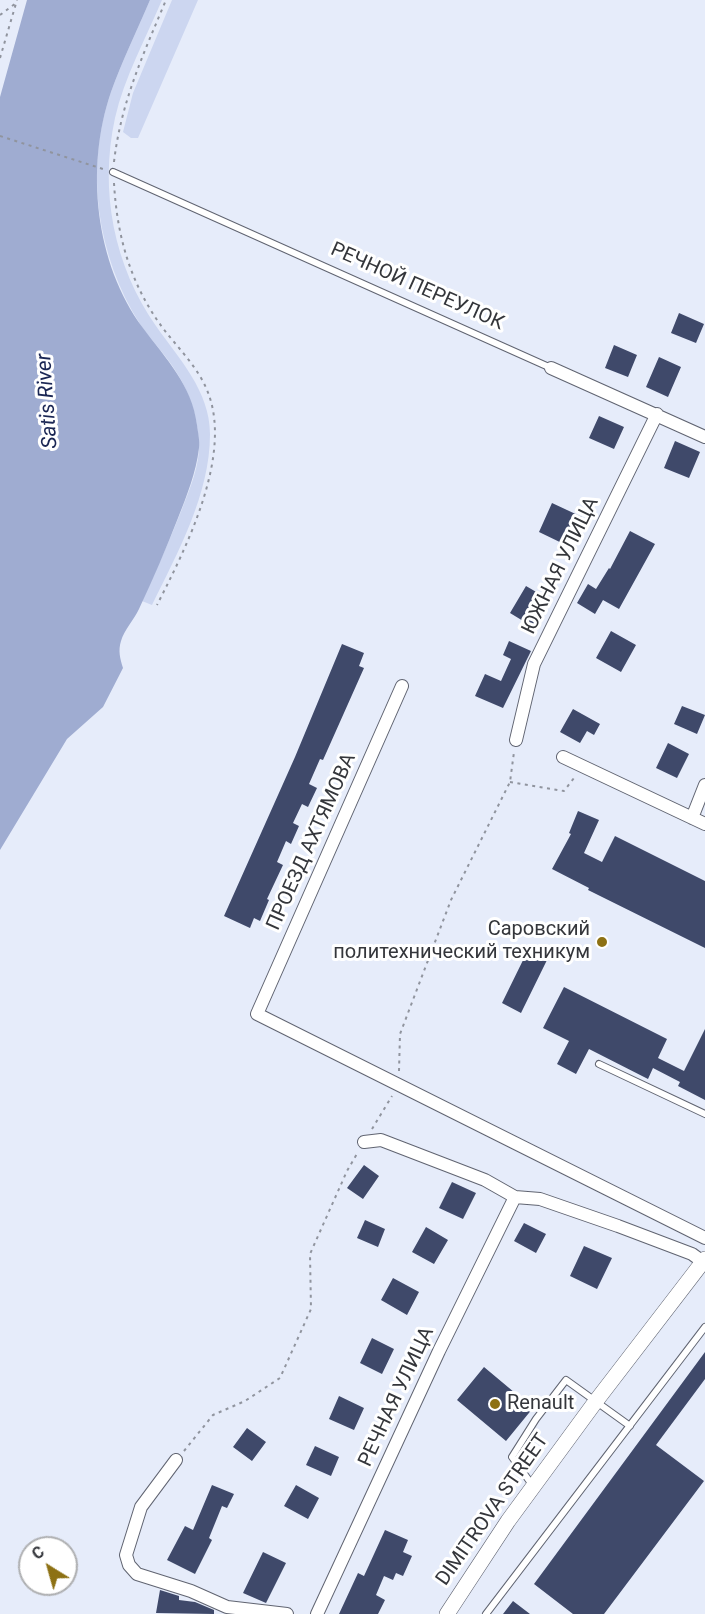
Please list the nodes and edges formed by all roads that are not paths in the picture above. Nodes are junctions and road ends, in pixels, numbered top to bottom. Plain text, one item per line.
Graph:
1 (113, 172) road end
2 (551, 368) joint
3 (657, 414) junction
4 (705, 437) edge
5 (402, 686) dead end
6 (516, 740) road end
7 (563, 757) dead end
8 (705, 785) edge
9 (692, 818) junction
10 (705, 824) edge
11 (599, 1064) dead end
12 (705, 1114) edge
13 (364, 1143) road end
14 (515, 1197) junction
15 (705, 1238) edge
16 (704, 1262) edge
17 (705, 1328) edge
18 (596, 1401) junction
19 (630, 1426) junction
20 (176, 1460) road end
21 (534, 1486) junction
22 (287, 1614) edge
23 (317, 1614) edge
24 (447, 1614) edge
25 (486, 1614) edge

1 - 2 lane, РЕЧНОЙ ПЕРЕУЛОК
2 - 3 street, РЕЧНОЙ ПЕРЕУЛОК
3 - 4 street, РЕЧНОЙ ПЕРЕУЛОК
3 - 6 street, ЮЖНАЯ УЛИЦА
5 - 15 street, ПРОЕЗД АХТЯМОВА
7 - 9 street
8 - 9 street
9 - 10 street
11 - 12 lane
13 - 14 street
14 - 16 street
14 - 23 street, РЕЧНАЯ УЛИЦА
16 - 18 street, DIMITROVA STREET
17 - 19 lane
18 - 19 lane
18 - 21 street, DIMITROVA STREET
18 - 21 lane
19 - 25 lane
20 - 22 street
21 - 24 street, DIMITROVA STREET

